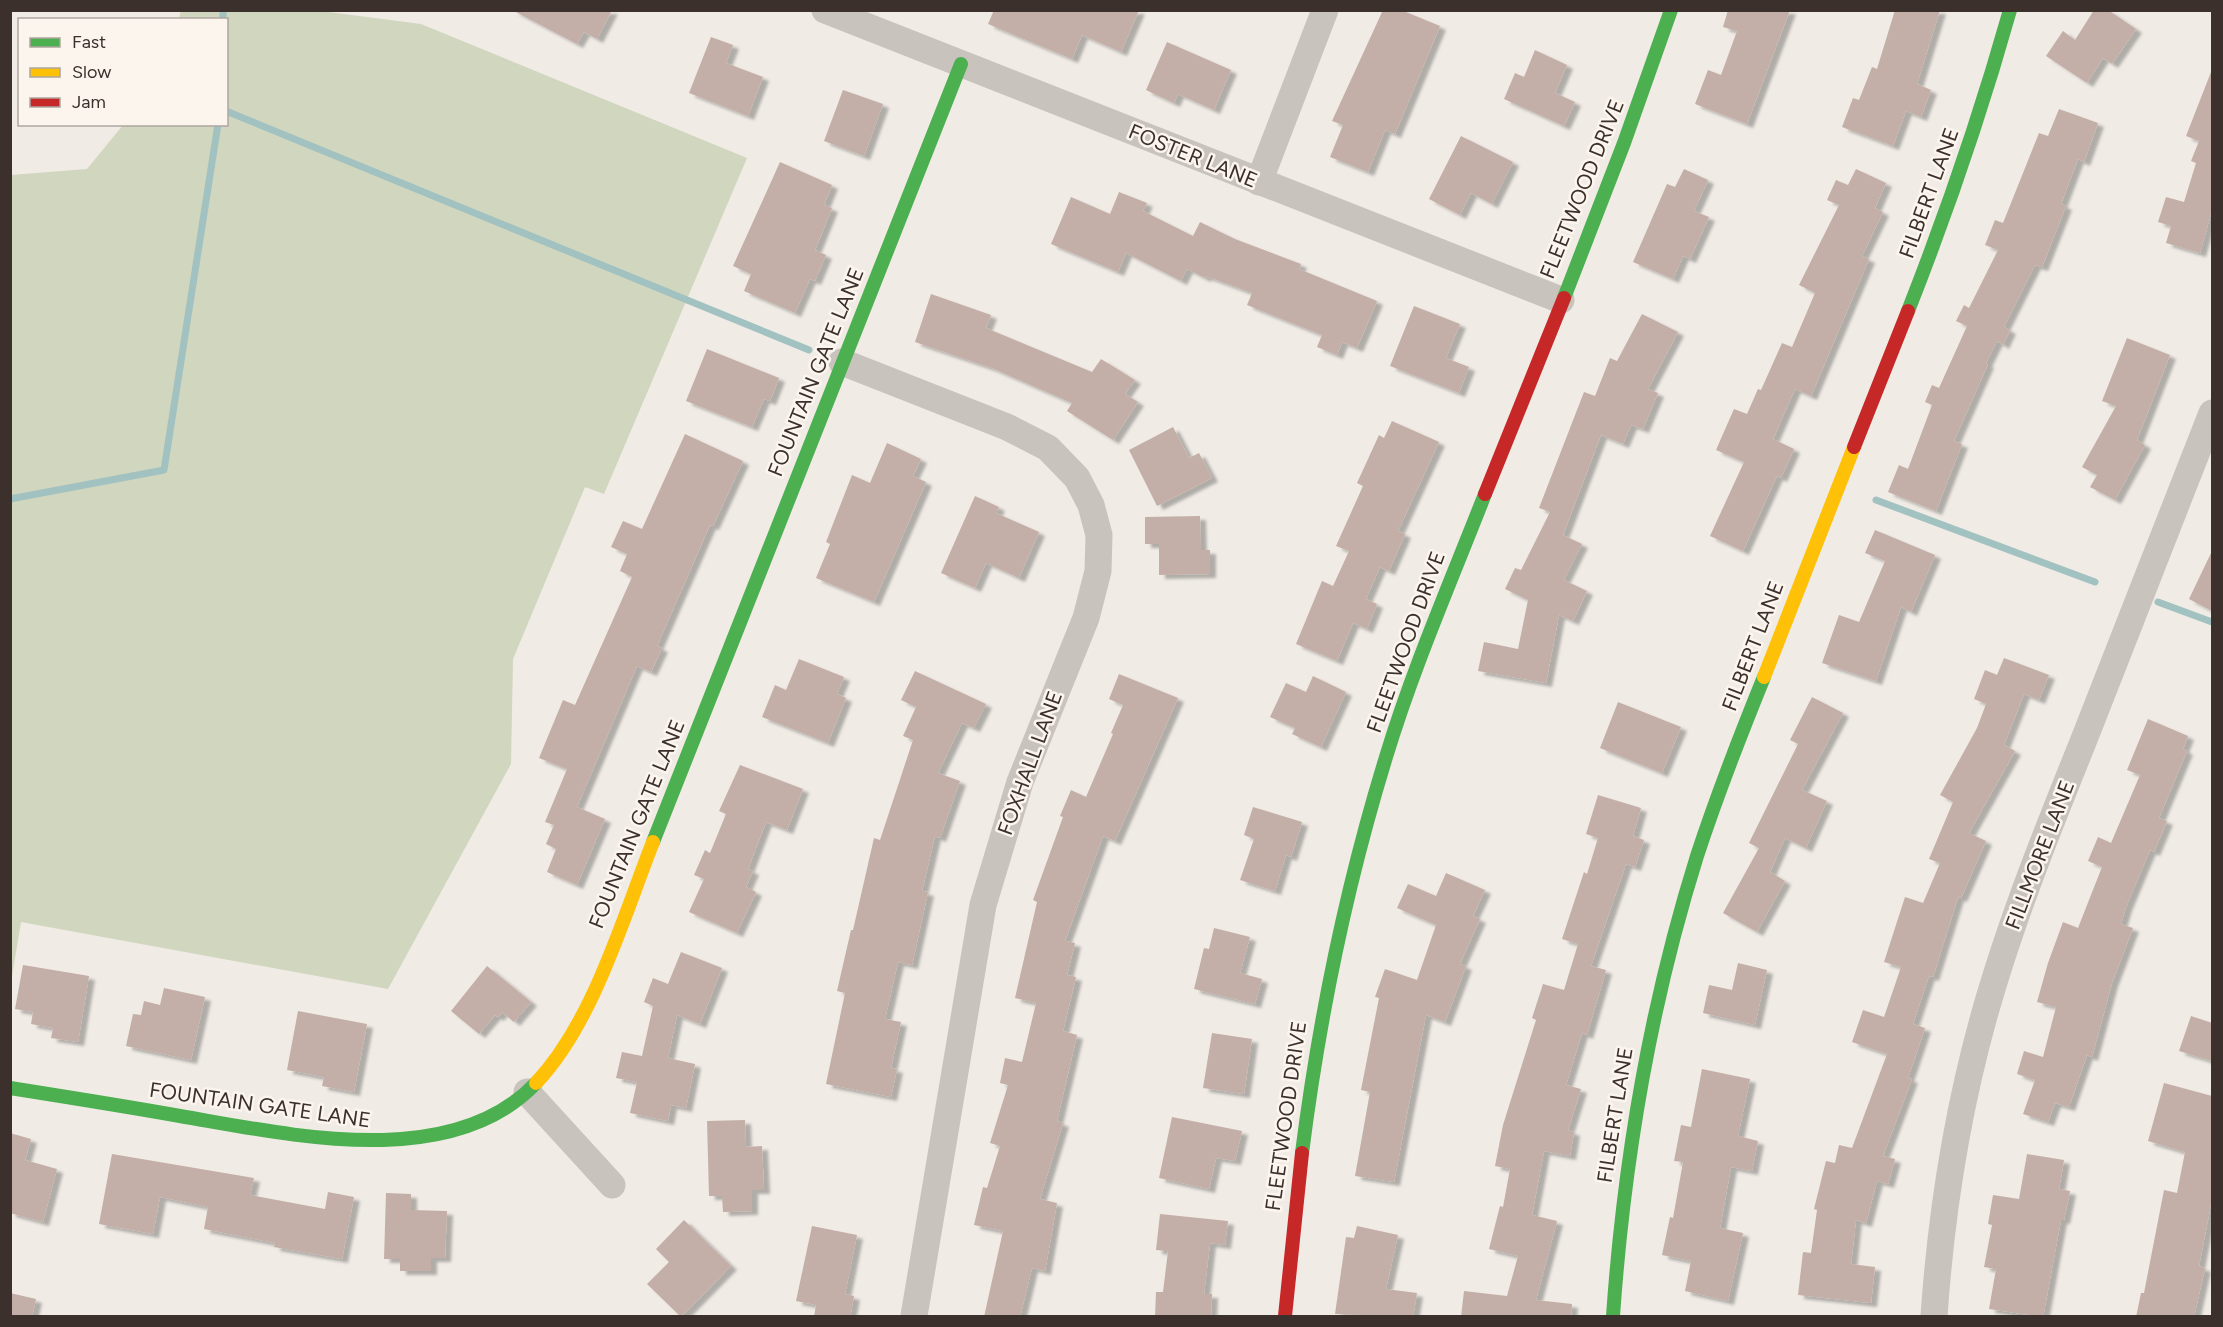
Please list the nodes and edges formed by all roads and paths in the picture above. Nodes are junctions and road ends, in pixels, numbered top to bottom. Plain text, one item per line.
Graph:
1 (825, 10) edge
2 (1325, 10) edge
3 (1671, 10) edge
4 (2010, 10) edge
5 (961, 64) junction
6 (1259, 182) junction
7 (1561, 300) junction
8 (842, 362) junction
9 (2212, 413) edge
10 (10, 1088) edge
11 (527, 1092) junction
12 (612, 1185) dead end
13 (914, 1317) edge
14 (1285, 1317) edge
15 (1613, 1317) edge
16 (1934, 1317) edge

1 - 5 street, FOSTER LANE
2 - 6 street
3 - 7 street, FLEETWOOD DRIVE
4 - 15 street, FILBERT LANE
5 - 6 street, FOSTER LANE
5 - 8 street, FOUNTAIN GATE LANE
6 - 7 street, FOSTER LANE
7 - 14 street, FLEETWOOD DRIVE
8 - 11 street, FOUNTAIN GATE LANE
8 - 13 street, FOXHALL LANE
9 - 16 street, FILLMORE LANE
10 - 11 street, FOUNTAIN GATE LANE
11 - 12 street

